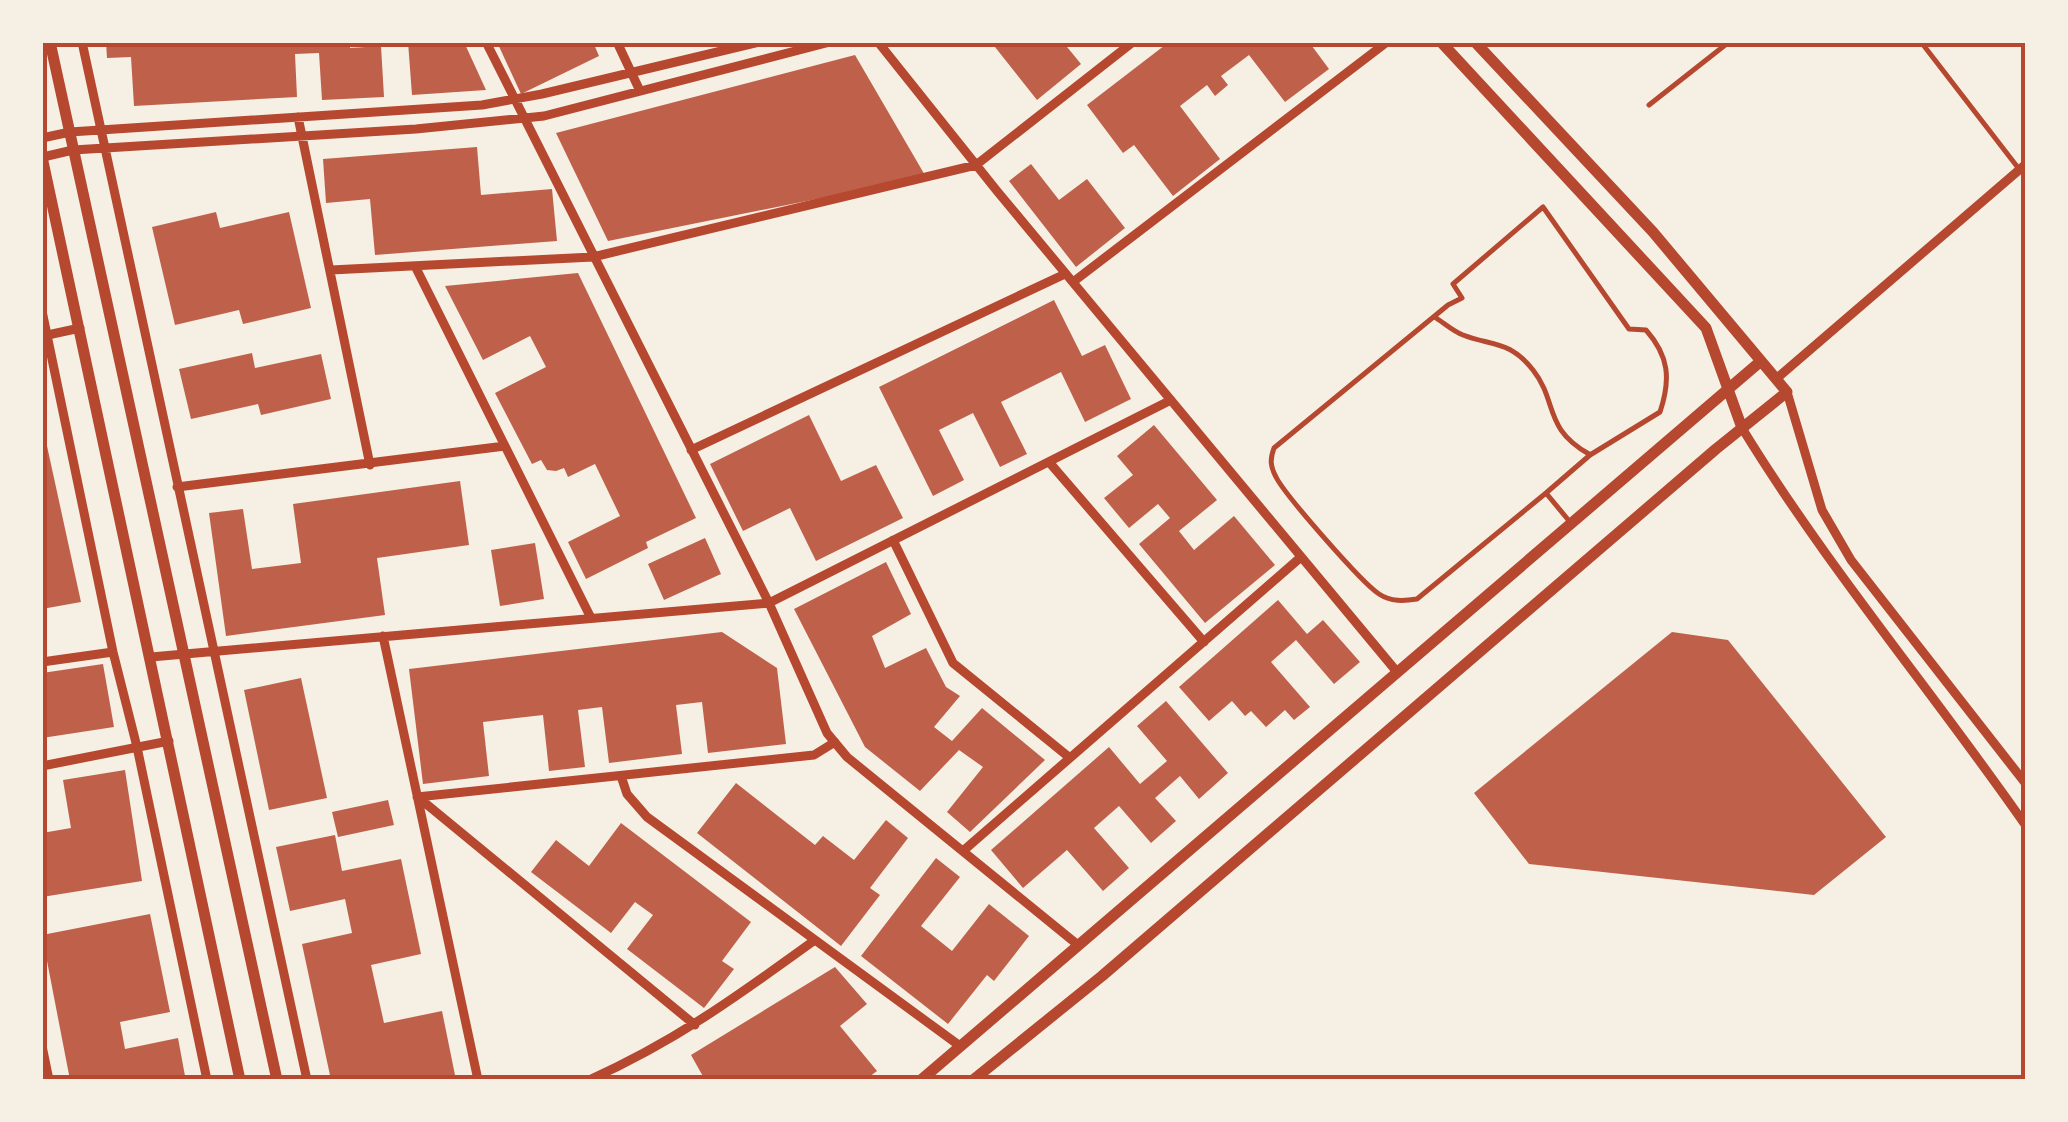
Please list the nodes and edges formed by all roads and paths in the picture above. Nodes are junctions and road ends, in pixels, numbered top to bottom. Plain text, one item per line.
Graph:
1 (50, 42) edge
2 (82, 42) edge
3 (486, 42) edge
4 (618, 42) edge
5 (759, 42) edge
6 (830, 42) edge
7 (878, 42) edge
8 (1133, 42) edge
9 (1388, 42) edge
10 (1441, 42) edge
11 (1475, 42) edge
12 (1730, 42) edge
13 (1921, 42) edge
14 (632, 73) junction
15 (640, 91) junction
16 (513, 99) junction
17 (1649, 105) dead end
18 (298, 117) junction
19 (522, 118) junction
20 (100, 130) junction
21 (70, 132) junction
22 (302, 136) junction
23 (42, 138) edge
24 (104, 148) junction
25 (74, 150) junction
26 (42, 157) edge
27 (976, 165) junction
28 (2022, 166) edge
29 (46, 193) edge
30 (593, 257) junction
31 (415, 266) junction
32 (330, 270) junction
33 (1069, 278) junction
34 (42, 311) edge
35 (1436, 318) junction
36 (80, 328) junction
37 (45, 336) edge
38 (1761, 361) junction
39 (1776, 378) junction
40 (1728, 389) junction
41 (1787, 392) junction
42 (1171, 400) junction
43 (1742, 428) junction
44 (505, 446) junction
45 (691, 450) junction
46 (1590, 454) junction
47 (1050, 462) junction
48 (370, 465) junction
49 (177, 487) junction
50 (1546, 493) junction
51 (1572, 525) junction
52 (893, 540) junction
53 (1301, 557) junction
54 (769, 602) junction
55 (592, 618) junction
56 (383, 636) junction
57 (1204, 642) junction
58 (113, 652) junction
59 (213, 652) junction
60 (182, 654) junction
61 (150, 657) junction
62 (42, 662) edge
63 (1398, 672) junction
64 (169, 741) junction
65 (834, 742) junction
66 (137, 747) junction
67 (1070, 758) junction
68 (42, 766) edge
69 (621, 776) junction
70 (2026, 784) edge
71 (417, 797) junction
72 (2026, 826) edge
73 (963, 851) junction
74 (815, 940) junction
75 (1078, 945) junction
76 (694, 1025) junction
77 (42, 1046) edge
78 (960, 1046) junction
79 (49, 1080) edge
80 (208, 1080) edge
81 (240, 1080) edge
82 (277, 1080) edge
83 (308, 1080) edge
84 (478, 1080) edge
85 (589, 1080) edge
86 (921, 1080) edge
87 (973, 1080) edge

1 - 21 street
2 - 20 street
3 - 16 street
4 - 14 street
5 - 14 street
6 - 15 street
7 - 27 street
8 - 27 street
9 - 33 street
10 - 40 street
11 - 38 street
12 - 17 lane
13 - 28 lane
14 - 15 street
14 - 16 street
15 - 19 street
16 - 18 street
16 - 19 street
18 - 20 street
18 - 22 street
19 - 22 street
19 - 30 street
20 - 21 street
20 - 24 street
21 - 23 street
21 - 25 street
22 - 24 street
22 - 32 street
24 - 25 street
24 - 49 street
25 - 26 street
25 - 60 street
26 - 29 street
27 - 30 street
27 - 33 street
28 - 39 street
29 - 36 street
30 - 31 street
30 - 45 street
31 - 32 street
31 - 44 street
32 - 48 street
33 - 42 street
33 - 45 street
34 - 37 street
35 - 46 lane
35 - 46 lane
35 - 50 lane
36 - 37 street
36 - 61 street
37 - 58 street
38 - 39 street
38 - 40 street
39 - 41 street
40 - 43 street
40 - 51 street
41 - 43 street
41 - 70 street
42 - 47 street
42 - 53 street
43 - 72 street
43 - 87 street
44 - 48 street
44 - 55 street
45 - 54 street
46 - 50 lane
47 - 52 street
47 - 57 street
48 - 49 street
49 - 59 street
50 - 51 lane
51 - 63 street
52 - 54 street
52 - 67 street
53 - 57 street
53 - 63 street
54 - 55 street
54 - 65 street
55 - 56 street
56 - 59 street
56 - 71 street
57 - 67 street
58 - 62 street
58 - 66 street
59 - 60 street
59 - 83 street
60 - 61 street
60 - 82 street
61 - 64 street
63 - 75 street
64 - 66 street
64 - 81 street
65 - 69 street
65 - 73 street
66 - 68 street
66 - 80 street
67 - 73 street
69 - 71 street
69 - 74 street
71 - 76 street
71 - 84 street
73 - 75 street
74 - 76 street
74 - 78 street
75 - 78 street
76 - 85 street
77 - 79 street
78 - 86 street

